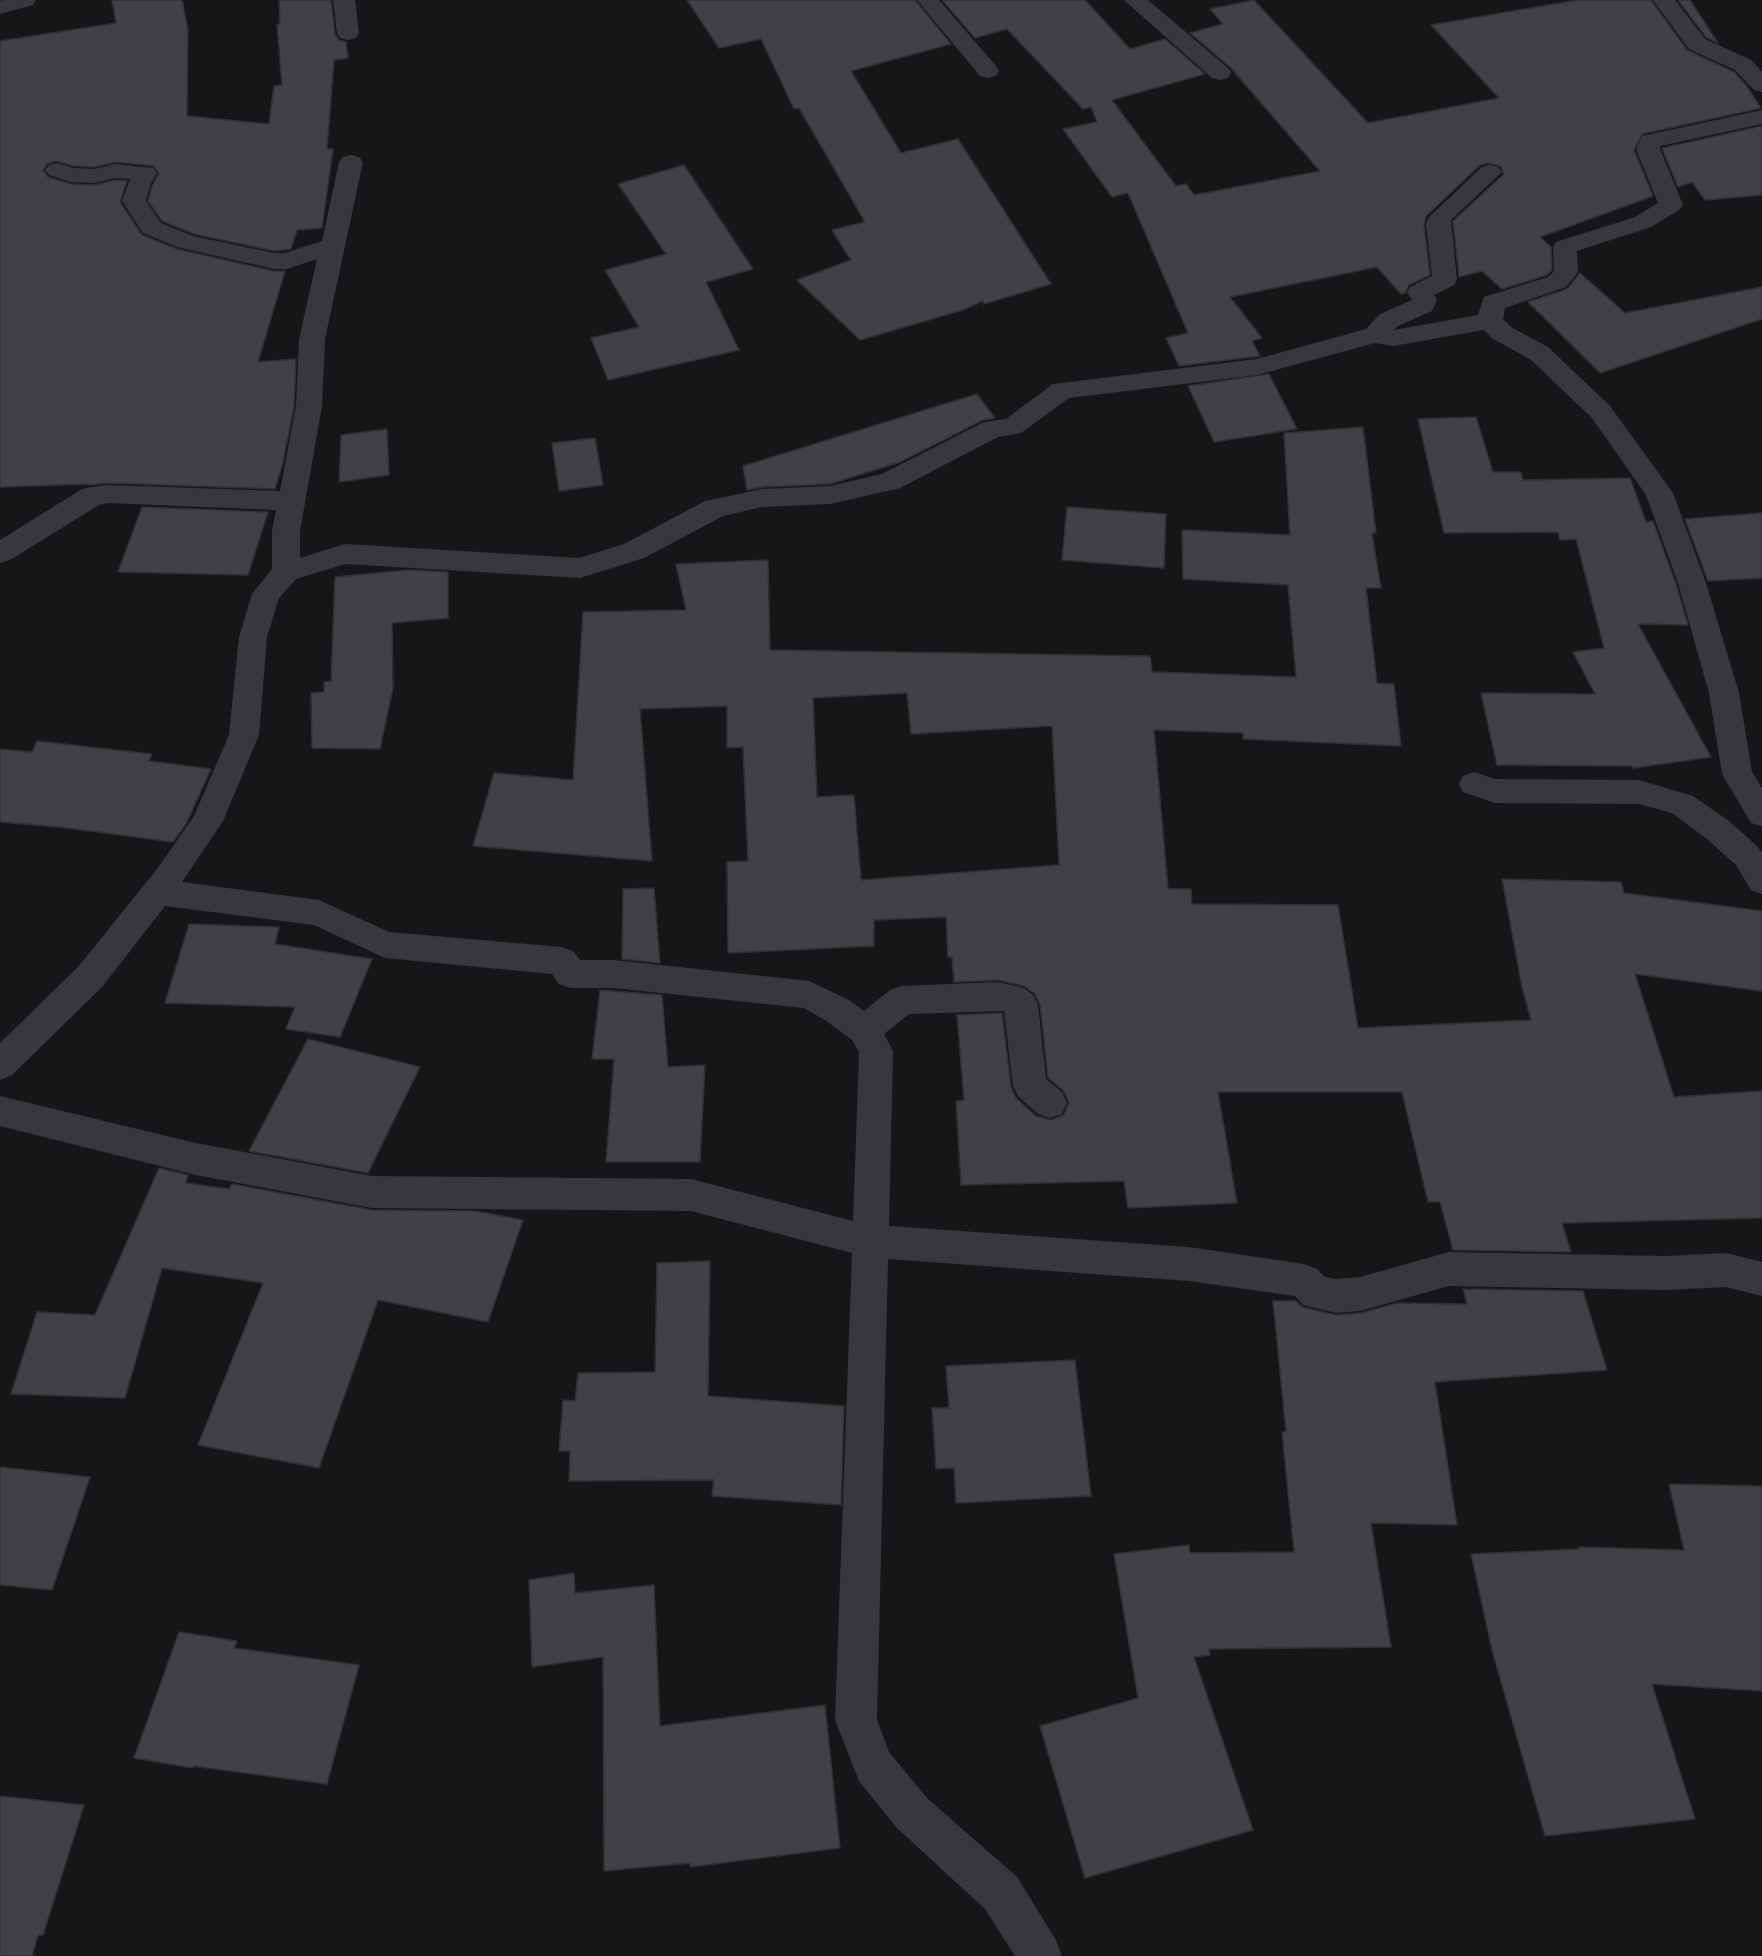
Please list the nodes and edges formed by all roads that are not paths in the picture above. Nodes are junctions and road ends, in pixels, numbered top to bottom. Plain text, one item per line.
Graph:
1 (25, 0) edge
2 (344, 0) edge
3 (928, 0) edge
4 (1136, 0) edge
5 (1664, 0) edge
6 (0, 8) edge
7 (348, 33) dead end
8 (988, 70) dead end
9 (1220, 74) dead end
10 (1762, 85) edge
11 (1762, 117) edge
12 (351, 162) dead end
13 (57, 170) dead end
14 (1490, 172) dead end
15 (333, 245) junction
16 (1490, 321) junction
17 (1375, 335) junction
18 (292, 501) junction
19 (0, 553) edge
20 (286, 572) junction
21 (1474, 784) dead end
22 (1762, 814) edge
23 (1762, 881) edge
24 (157, 892) junction
25 (864, 1030) junction
26 (0, 1065) edge
27 (1050, 1103) dead end
28 (0, 1111) edge
29 (869, 1241) junction
30 (1762, 1279) edge
31 (1040, 1956) edge

1 - 6 street
2 - 7 street
3 - 8 street
4 - 9 street
5 - 10 street
11 - 16 street
12 - 15 street
13 - 15 street
14 - 17 street
15 - 18 street
16 - 17 street
16 - 22 street
17 - 20 street
18 - 19 street
18 - 20 street
20 - 24 street
21 - 23 street
24 - 25 street
24 - 26 street
25 - 27 street
25 - 29 street
28 - 29 street
29 - 30 street
29 - 31 street

